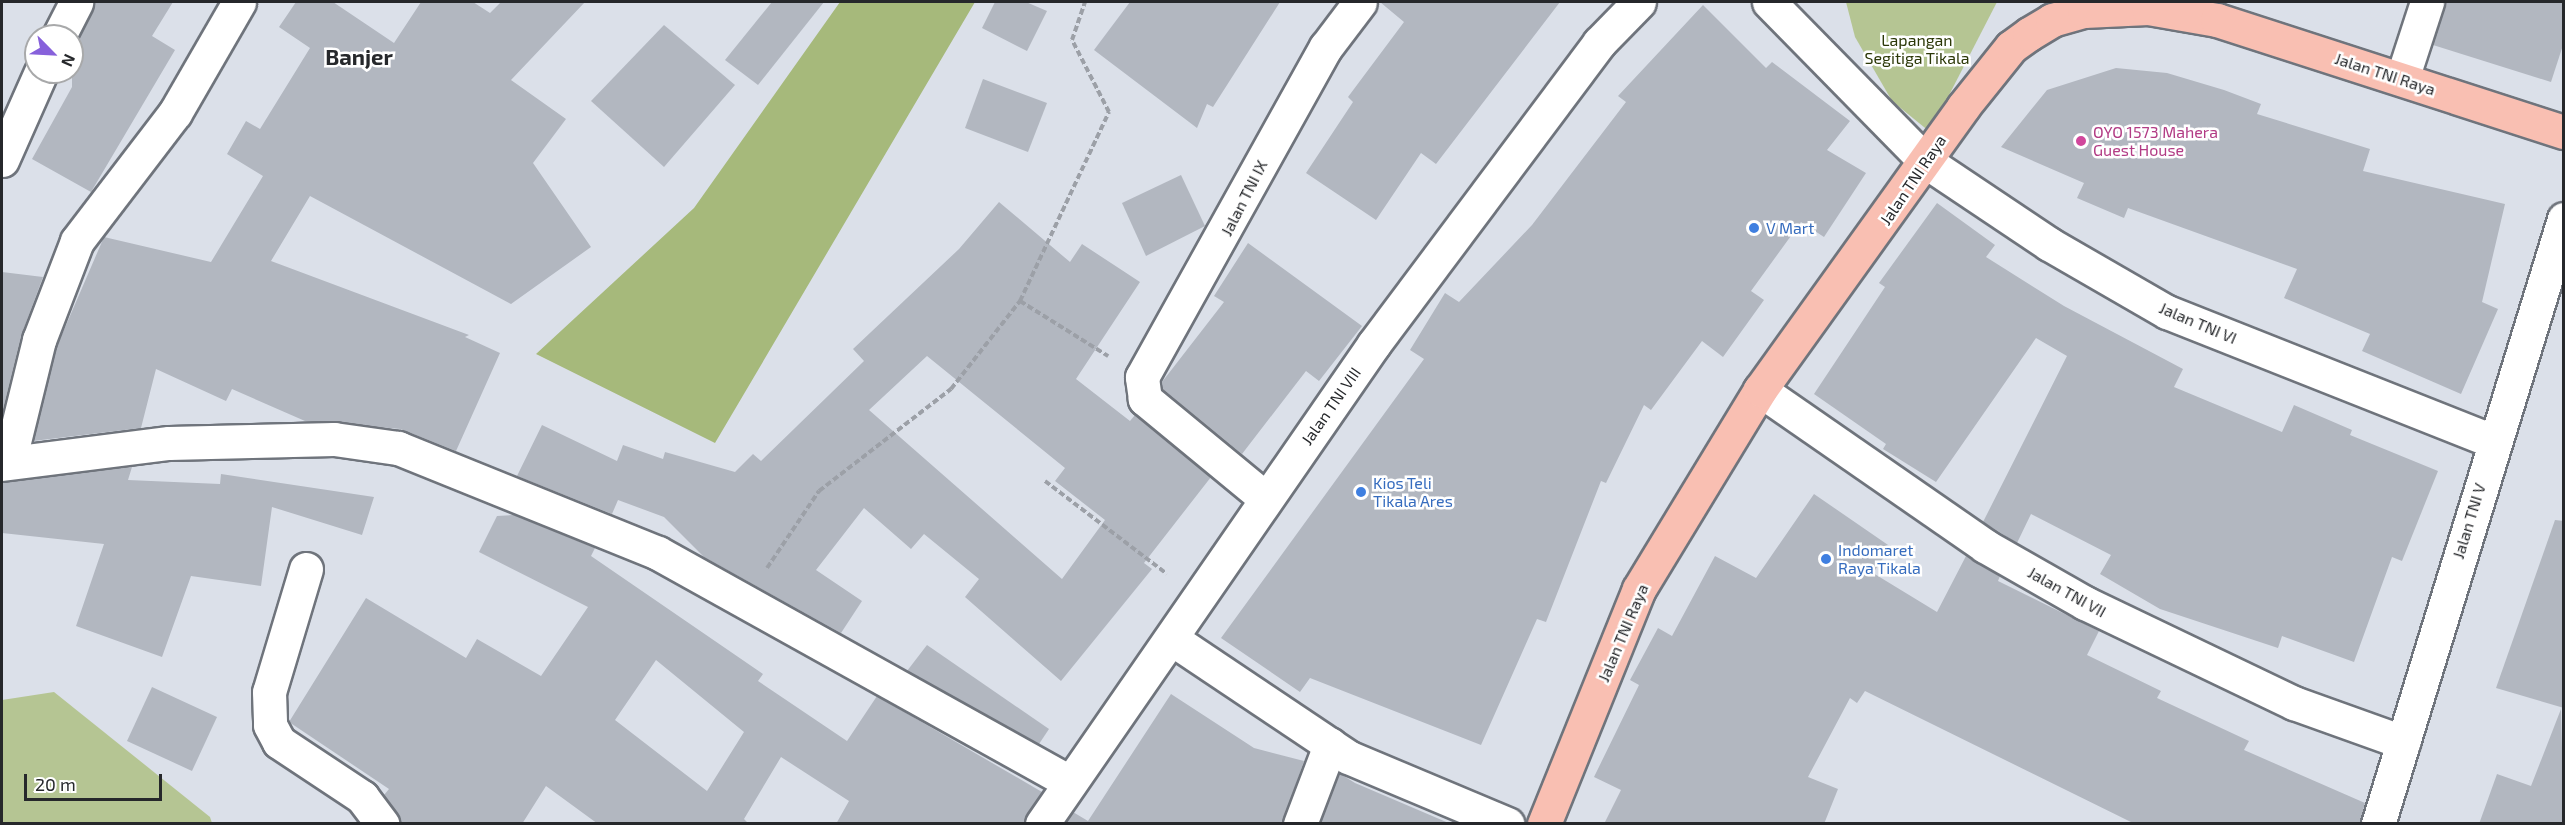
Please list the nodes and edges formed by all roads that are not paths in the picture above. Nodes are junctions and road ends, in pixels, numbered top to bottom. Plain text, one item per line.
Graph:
1 (76, 2) edge
2 (239, 2) edge
3 (1360, 2) edge
4 (1639, 2) edge
5 (1769, 2) edge
6 (2427, 2) edge
7 (2078, 6) edge
8 (65, 24) edge
9 (2402, 79) junction
10 (36, 84) edge
11 (2564, 132) edge
12 (2, 160) edge
13 (1925, 161) junction
14 (2564, 219) edge
15 (1760, 390) junction
16 (2493, 441) junction
17 (5, 463) edge
18 (1265, 498) junction
19 (306, 569) dead end
20 (1172, 639) junction
21 (2403, 742) junction
22 (1330, 745) junction
23 (1067, 781) junction
24 (382, 824) edge
25 (1042, 824) edge
26 (1300, 824) edge
27 (1506, 824) edge
28 (1544, 824) edge
29 (2378, 824) edge

1 - 8 street
2 - 17 street
3 - 18 street, Jalan TNI IX
4 - 18 street, Jalan TNI VIII
5 - 13 street, Jalan TNI VI
6 - 9 street
7 - 9 main road, Jalan TNI Raya
7 - 13 main road, Jalan TNI Raya
9 - 11 main road, Jalan TNI Raya
10 - 12 street
13 - 15 main road, Jalan TNI Raya
13 - 16 street, Jalan TNI VI
14 - 16 street, Jalan TNI V
15 - 21 street, Jalan TNI VII
15 - 28 main road, Jalan TNI Raya
16 - 21 street, Jalan TNI V
17 - 23 street
18 - 20 street, Jalan TNI VIII
19 - 24 street
20 - 22 street
20 - 23 street, Jalan TNI VIII
21 - 29 street, Jalan TNI V
22 - 26 street
22 - 27 street
23 - 25 street, Jalan TNI VIII

